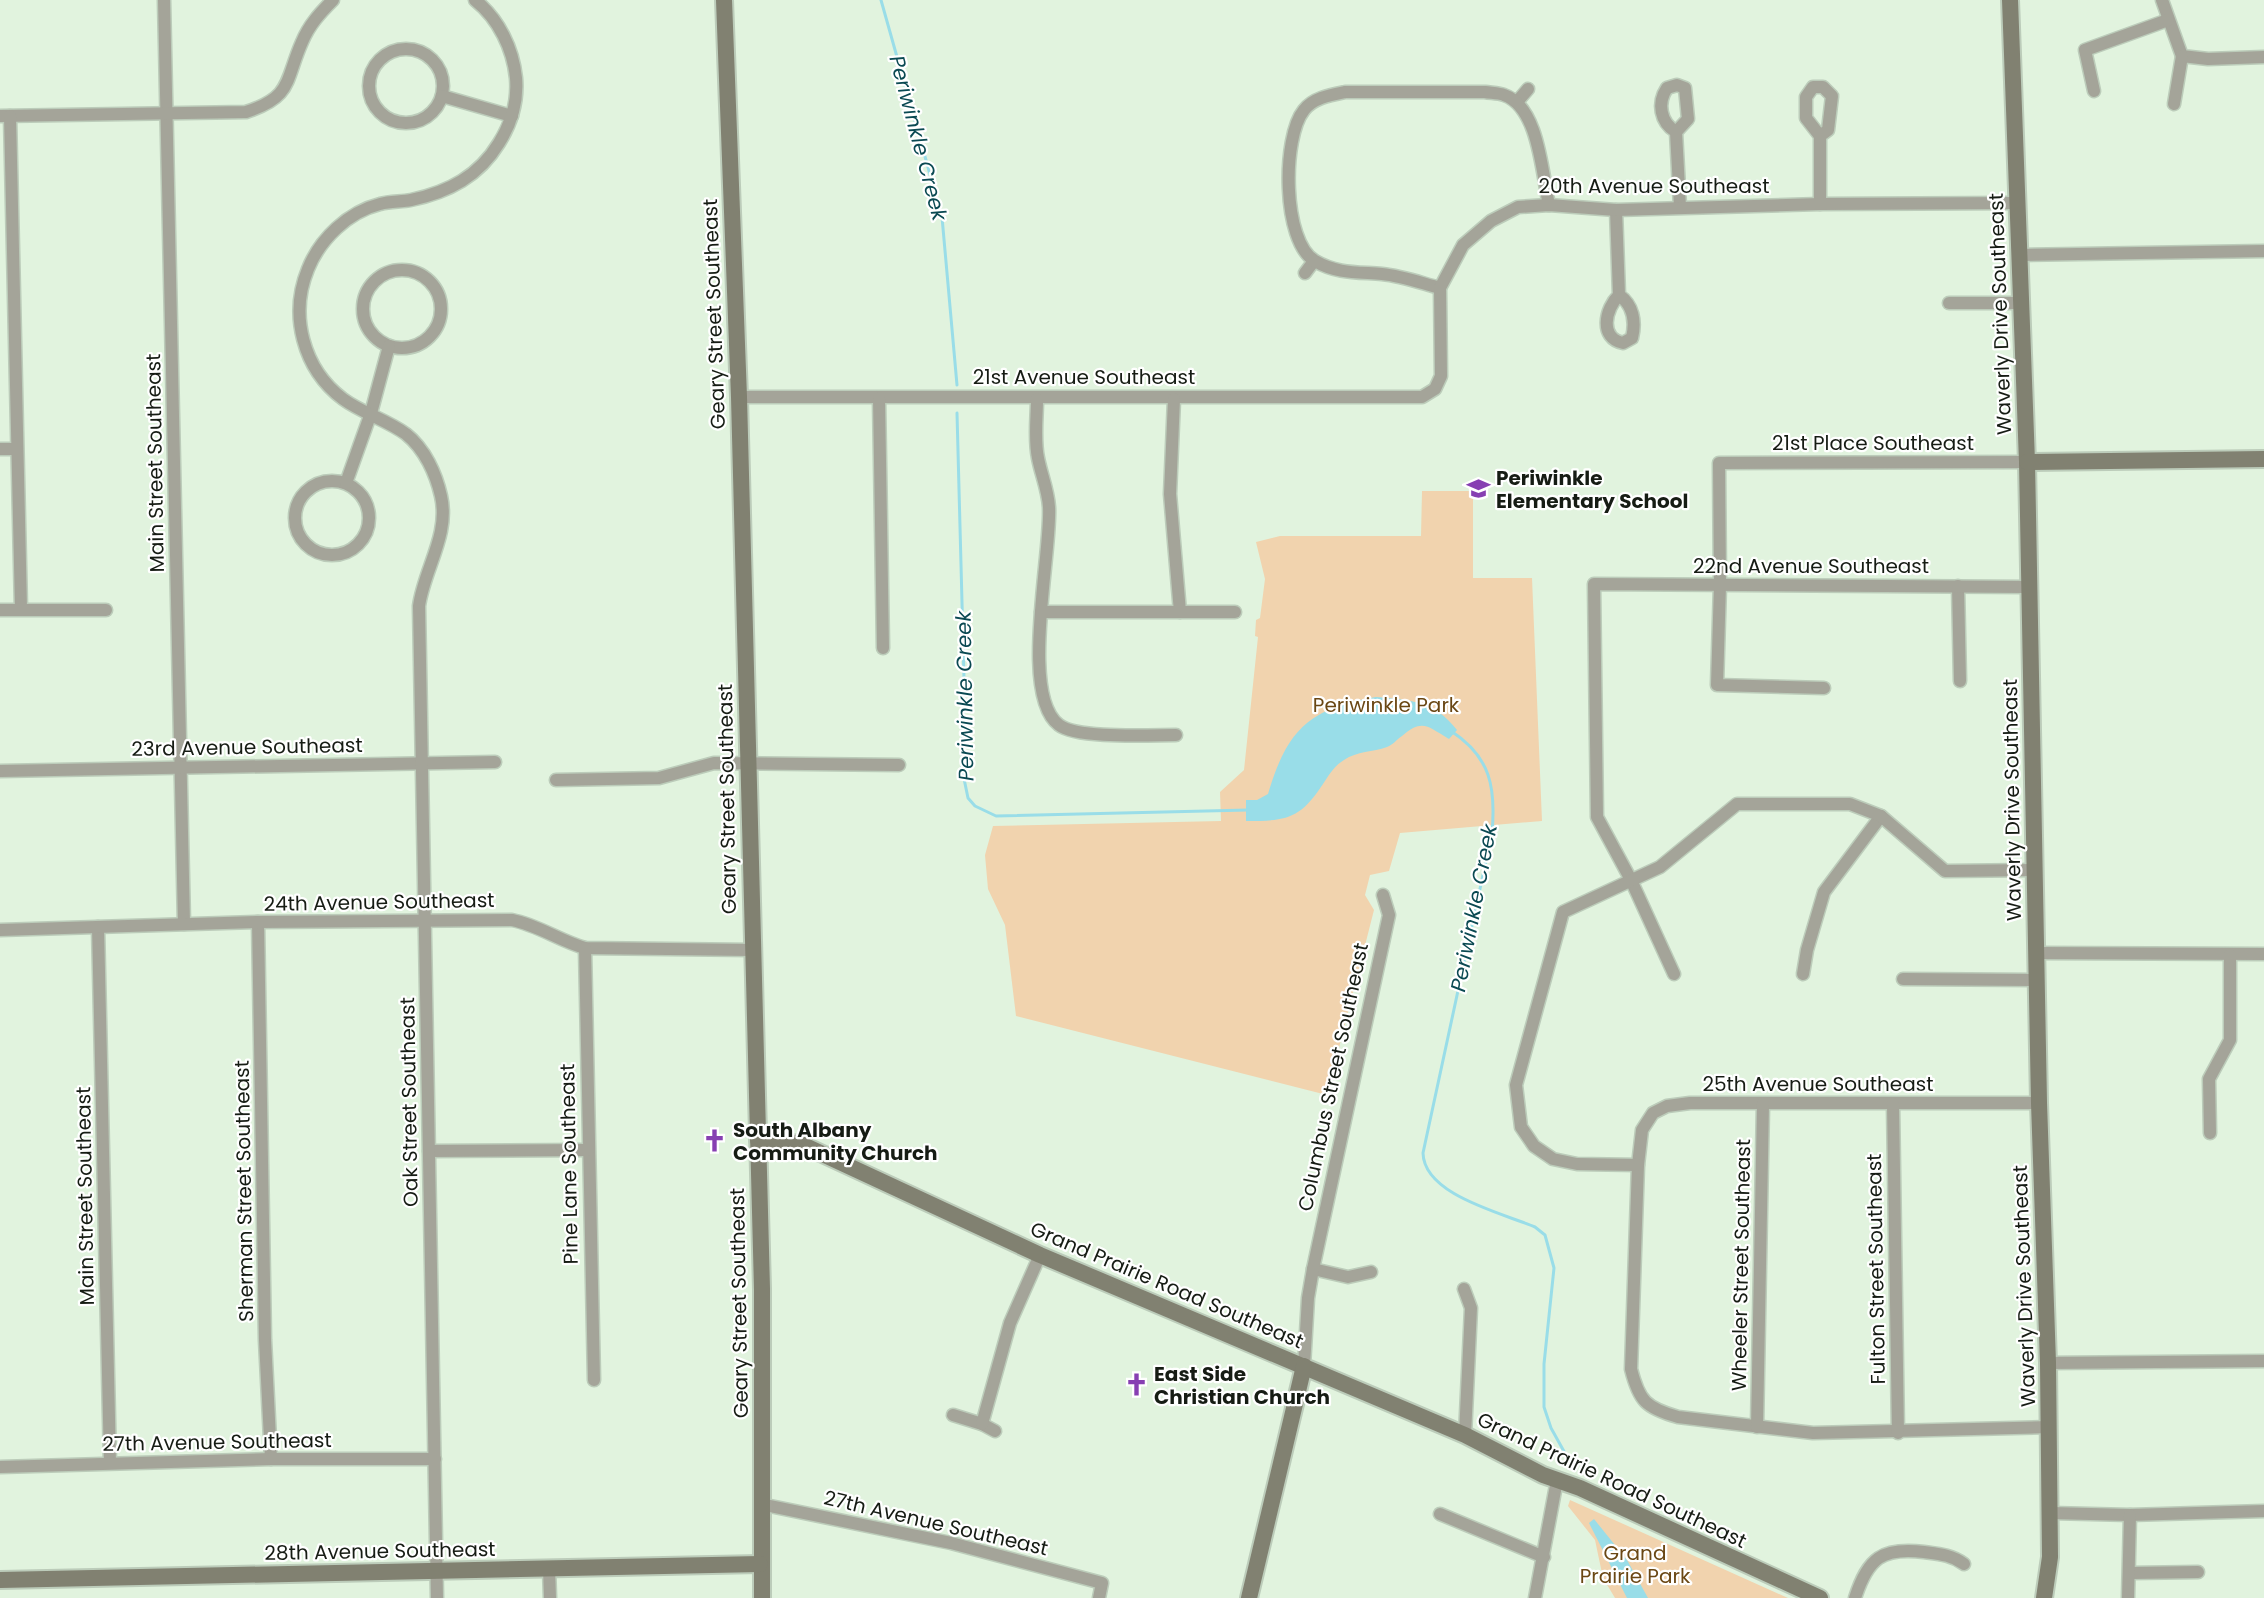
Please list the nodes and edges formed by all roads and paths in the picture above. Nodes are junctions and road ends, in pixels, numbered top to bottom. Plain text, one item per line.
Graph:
1 (164, 0) edge
2 (333, 0) edge
3 (475, 0) edge
4 (724, 0) edge
5 (2010, 0) edge
6 (2163, 0) edge
7 (2168, 20) junction
8 (2182, 56) junction
9 (2264, 57) edge
10 (1528, 89) dead end
11 (2094, 91) dead end
12 (442, 96) junction
13 (1296, 99) dead end
14 (1517, 102) junction
15 (2174, 104) dead end
16 (1305, 108) junction
17 (167, 114) junction
18 (5, 116) edge
19 (512, 116) junction
20 (1676, 132) dead end
21 (1820, 136) dead end
22 (2016, 203) junction
23 (1820, 204) junction
24 (1549, 205) junction
25 (1680, 207) junction
26 (1616, 210) junction
27 (2264, 251) edge
28 (2018, 255) junction
29 (1314, 261) junction
30 (1305, 273) dead end
31 (1440, 288) junction
32 (6, 290) edge
33 (1619, 295) dead end
34 (1949, 303) dead end
35 (2020, 303) junction
36 (389, 346) junction
37 (1429, 395) joint
38 (739, 398) junction
39 (879, 398) junction
40 (1037, 399) junction
41 (1174, 399) junction
42 (371, 413) junction
43 (0, 449) edge
44 (16, 449) junction
45 (2264, 459) edge
46 (2026, 462) junction
47 (346, 483) junction
48 (1720, 585) junction
49 (1958, 586) junction
50 (2028, 587) junction
51 (21, 609) junction
52 (0, 610) edge
53 (106, 610) dead end
54 (1041, 612) junction
55 (1180, 612) junction
56 (1235, 612) dead end
57 (883, 648) dead end
58 (1960, 681) dead end
59 (1824, 688) dead end
60 (1176, 735) dead end
61 (495, 762) dead end
62 (422, 763) junction
63 (747, 764) junction
64 (898, 765) dead end
65 (182, 768) junction
66 (0, 771) edge
67 (556, 780) dead end
68 (1881, 816) junction
69 (2035, 870) junction
70 (1631, 880) junction
71 (1383, 895) dead end
72 (425, 920) junction
73 (258, 922) junction
74 (184, 924) junction
75 (98, 927) junction
76 (0, 930) edge
77 (585, 948) junction
78 (752, 950) junction
79 (2036, 953) junction
80 (2264, 954) edge
81 (2230, 955) junction
82 (1674, 974) dead end
83 (1803, 974) dead end
84 (1904, 979) dead end
85 (2037, 980) junction
86 (2039, 1102) junction
87 (1763, 1104) junction
88 (1893, 1104) junction
89 (2210, 1133) dead end
90 (758, 1140) junction
91 (588, 1150) junction
92 (429, 1151) junction
93 (1638, 1165) junction
94 (1040, 1255) junction
95 (1313, 1269) junction
96 (1371, 1272) dead end
97 (1464, 1289) dead end
98 (2264, 1361) edge
99 (2048, 1363) junction
100 (1304, 1366) junction
101 (594, 1380) dead end
102 (953, 1415) dead end
103 (982, 1424) junction
104 (1757, 1427) junction
105 (2049, 1427) junction
106 (995, 1431) dead end
107 (1898, 1432) junction
108 (1465, 1435) junction
109 (271, 1459) junction
110 (435, 1459) junction
111 (110, 1463) junction
112 (0, 1467) edge
113 (1557, 1480) junction
114 (760, 1504) junction
115 (2264, 1511) edge
116 (2051, 1513) junction
117 (1440, 1514) dead end
118 (2130, 1515) junction
119 (1544, 1557) junction
120 (760, 1564) junction
121 (1964, 1564) dead end
122 (549, 1568) junction
123 (437, 1571) junction
124 (2198, 1572) dead end
125 (2131, 1573) junction
126 (0, 1580) edge
127 (437, 1598) edge
128 (550, 1598) edge
129 (762, 1598) edge
130 (1099, 1598) edge
131 (1249, 1598) edge
132 (1534, 1598) edge
133 (1820, 1598) edge
134 (1855, 1598) edge
135 (2044, 1598) edge
136 (2128, 1598) edge

1 - 17 street, Main Street Southeast
2 - 17 street
3 - 19 street, Oak Street Southeast
4 - 38 main road, Geary Street Southeast
5 - 22 main road, Waverly Drive Southeast
6 - 7 street
7 - 8 street
7 - 11 street
8 - 9 street
8 - 15 street
10 - 14 street
12 - 12 street
12 - 19 street
13 - 16 street
14 - 16 street
14 - 24 street
16 - 29 street
17 - 18 street
17 - 65 street, Main Street Southeast
18 - 32 street
19 - 42 street, Oak Street Southeast
20 - 25 street
21 - 23 street
22 - 23 street, 20th Avenue Southeast
22 - 28 main road, Waverly Drive Southeast
23 - 25 street, 20th Avenue Southeast
24 - 26 street, 20th Avenue Southeast
24 - 31 street, 20th Avenue Southeast
25 - 26 street, 20th Avenue Southeast
26 - 33 street
27 - 28 street
28 - 35 main road, Waverly Drive Southeast
29 - 30 street
29 - 31 street
31 - 37 street, 20th Avenue Southeast
32 - 44 street
34 - 35 street
35 - 46 main road, Waverly Drive Southeast
36 - 36 street
36 - 42 street
37 - 41 street, 21st Avenue Southeast
38 - 39 street, 21st Avenue Southeast
38 - 63 main road, Geary Street Southeast
39 - 40 street, 21st Avenue Southeast
39 - 57 street
40 - 41 street, 21st Avenue Southeast
40 - 54 street
41 - 55 street
42 - 47 street
42 - 62 street, Oak Street Southeast
43 - 44 street
44 - 51 street
45 - 46 main road
46 - 48 street, 21st Place Southeast
46 - 50 main road, Waverly Drive Southeast
47 - 47 street
48 - 49 street, 22nd Avenue Southeast
48 - 59 street
48 - 70 street, 22nd Avenue Southeast
49 - 50 street, 22nd Avenue Southeast
49 - 58 street
50 - 69 main road, Waverly Drive Southeast
51 - 52 street
51 - 53 street
54 - 55 street
54 - 60 street
55 - 56 street
61 - 62 street, 23rd Avenue Southeast
62 - 65 street, 23rd Avenue Southeast
62 - 72 street, Oak Street Southeast
63 - 64 street
63 - 67 street
63 - 78 main road, Geary Street Southeast
65 - 66 street, 23rd Avenue Southeast
65 - 74 street, Main Street Southeast
68 - 69 street
68 - 70 street
68 - 83 street
69 - 79 main road, Waverly Drive Southeast
70 - 82 street
70 - 93 street
71 - 95 street, Columbus Street Southeast
72 - 73 street, 24th Avenue Southeast
72 - 77 street, 24th Avenue Southeast
72 - 92 street, Oak Street Southeast
73 - 74 street, 24th Avenue Southeast
73 - 109 street, Sherman Street Southeast
74 - 75 street, 24th Avenue Southeast
75 - 76 street, 24th Avenue Southeast
75 - 111 street, Main Street Southeast
77 - 78 street, 24th Avenue Southeast
77 - 91 street, Pine Lane Southeast
78 - 90 main road, Geary Street Southeast
79 - 81 street
79 - 85 main road, Waverly Drive Southeast
80 - 81 street
81 - 89 street
84 - 85 street
85 - 86 main road, Waverly Drive Southeast
86 - 88 street, 25th Avenue Southeast
86 - 99 main road, Waverly Drive Southeast
87 - 88 street, 25th Avenue Southeast
87 - 93 street, 25th Avenue Southeast
87 - 104 street, Wheeler Street Southeast
88 - 107 street, Fulton Street Southeast
90 - 94 main road, Grand Prairie Road Southeast
90 - 114 main road, Geary Street Southeast
91 - 92 street
91 - 101 street, Pine Lane Southeast
92 - 110 street, Oak Street Southeast
93 - 104 street, 25th Avenue Southeast
94 - 100 main road, Grand Prairie Road Southeast
94 - 103 street
95 - 96 street
95 - 100 street, Columbus Street Southeast
97 - 108 street
98 - 99 street
99 - 105 main road, Waverly Drive Southeast
100 - 108 main road, Grand Prairie Road Southeast
100 - 131 main road, Columbus Street Southeast
102 - 103 street
103 - 106 street
104 - 107 street
105 - 107 street
105 - 116 main road, Waverly Drive Southeast
108 - 113 main road, Grand Prairie Road Southeast
109 - 110 street, 27th Avenue Southeast
109 - 111 street, 27th Avenue Southeast
110 - 123 street, Oak Street Southeast
111 - 112 street, 27th Avenue Southeast
113 - 119 street
113 - 133 main road, Grand Prairie Road Southeast
114 - 120 main road, Geary Street Southeast
114 - 130 street, 27th Avenue Southeast
115 - 118 street
116 - 118 street
116 - 135 main road, Waverly Drive Southeast
117 - 119 street
118 - 125 street
119 - 132 street
120 - 122 main road, 28th Avenue Southeast
120 - 129 main road, Geary Street Southeast
121 - 134 street
122 - 123 main road, 28th Avenue Southeast
122 - 128 street
123 - 126 main road, 28th Avenue Southeast
123 - 127 street, Oak Street Southeast
124 - 125 street
125 - 136 street

